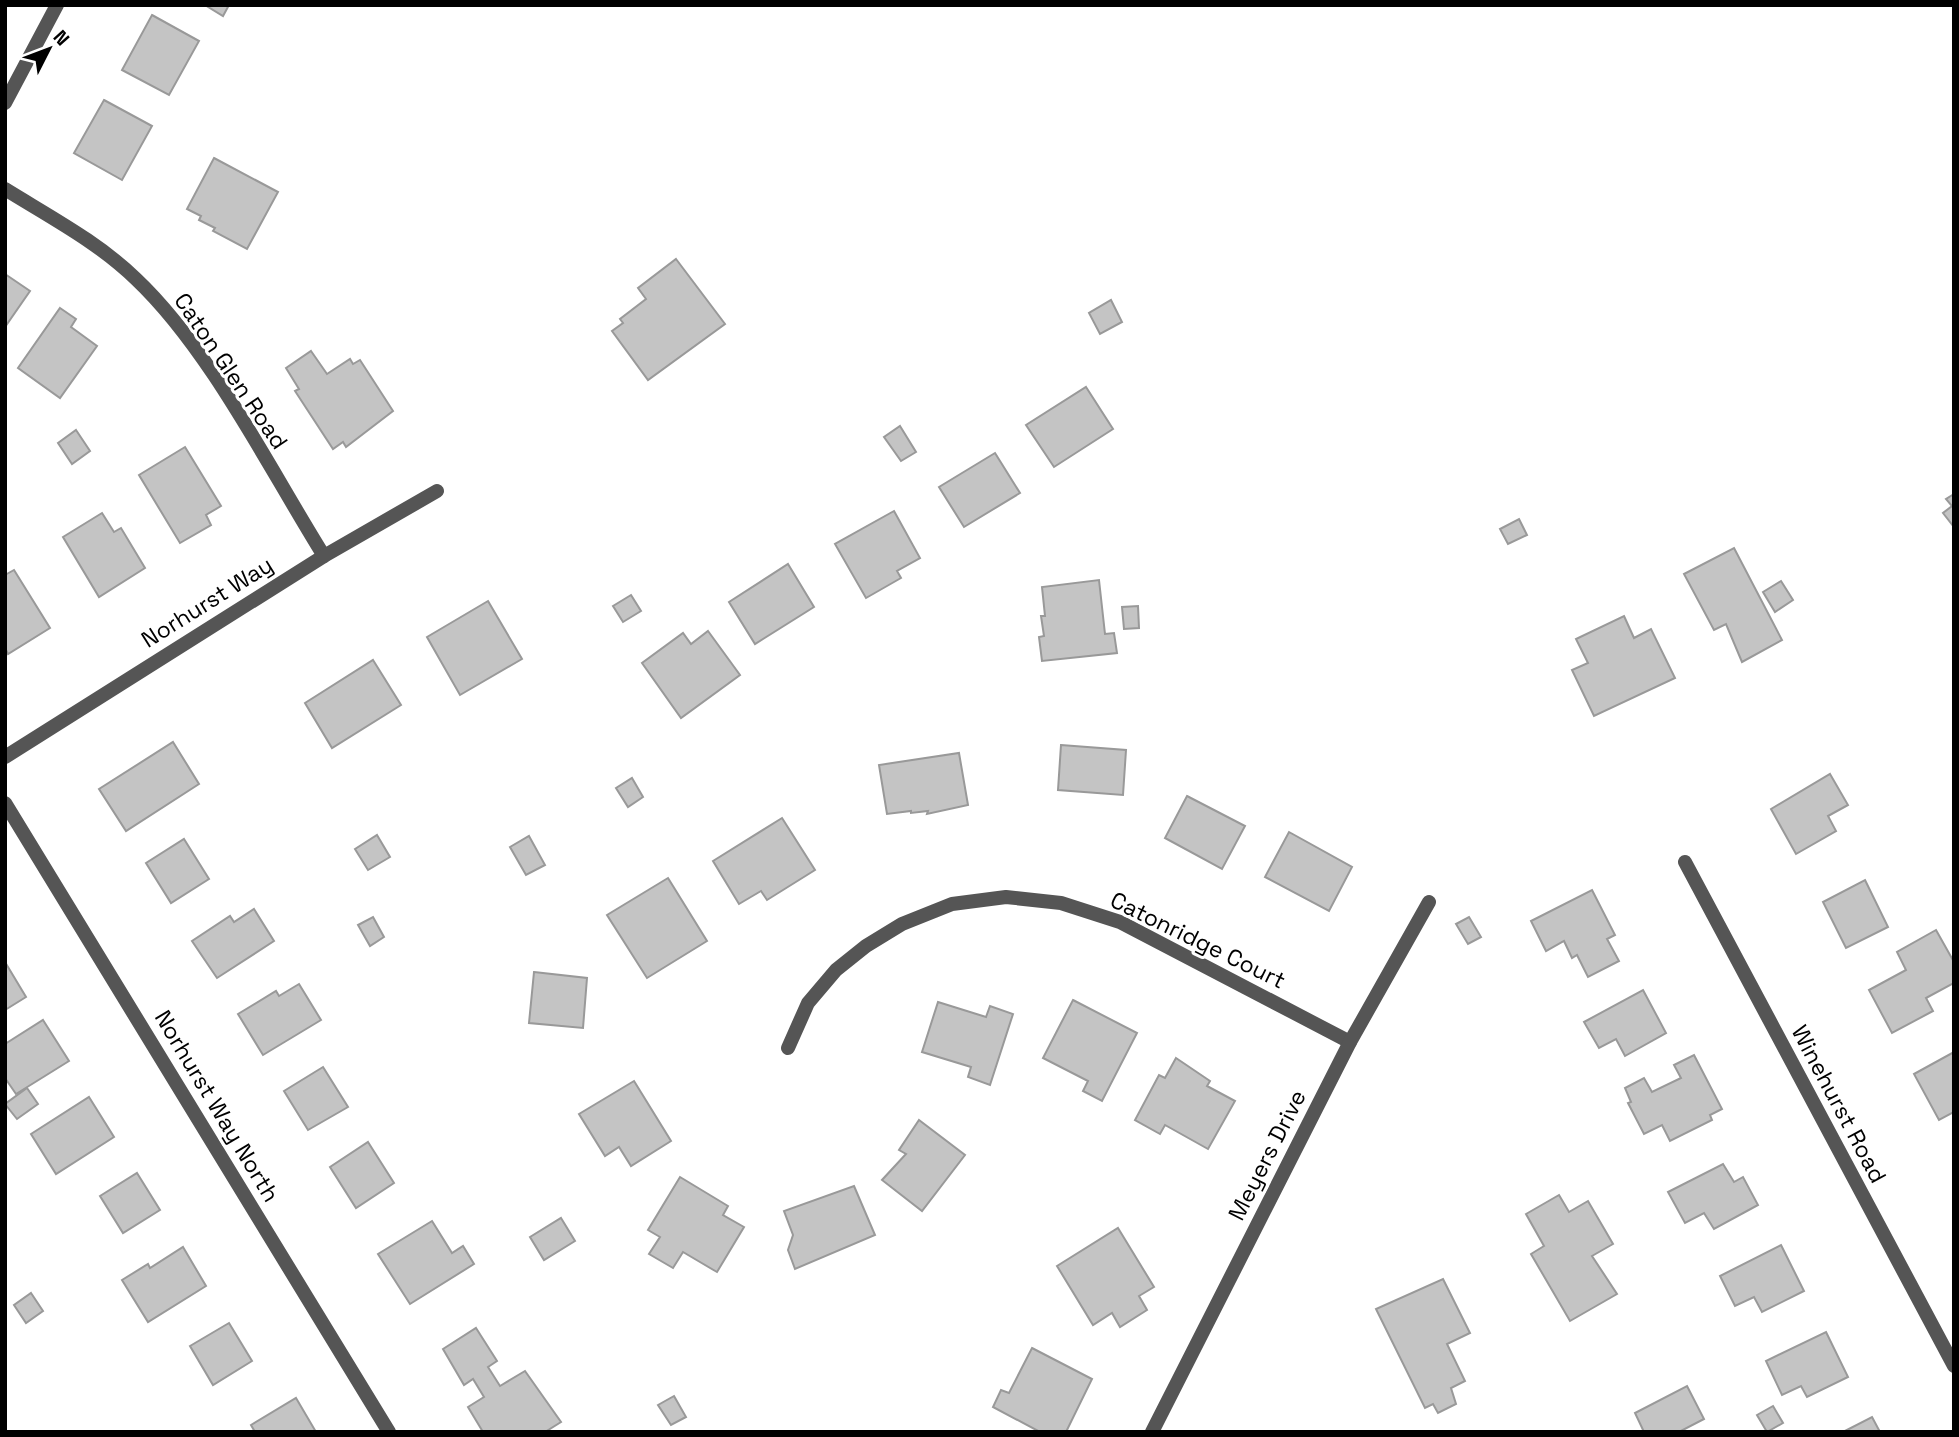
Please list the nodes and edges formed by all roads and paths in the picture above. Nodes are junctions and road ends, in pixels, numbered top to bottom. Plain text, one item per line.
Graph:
1 (57, 5) edge
2 (5, 103) edge
3 (5, 189) edge
4 (437, 491) dead end
5 (324, 556) junction
6 (5, 757) edge
7 (5, 803) edge
8 (1685, 862) dead end
9 (1429, 902) dead end
10 (1350, 1042) junction
11 (788, 1048) dead end
12 (1954, 1366) edge
13 (390, 1432) edge
14 (1152, 1432) edge

1 - 2 street
3 - 5 street, Caton Glen Road
4 - 5 street, Norhurst Way
5 - 6 street, Norhurst Way
7 - 13 street, Norhurst Way North
8 - 12 street, Winehurst Road
9 - 10 street, Meyers Drive
10 - 11 street, Catonridge Court
10 - 14 street, Meyers Drive

